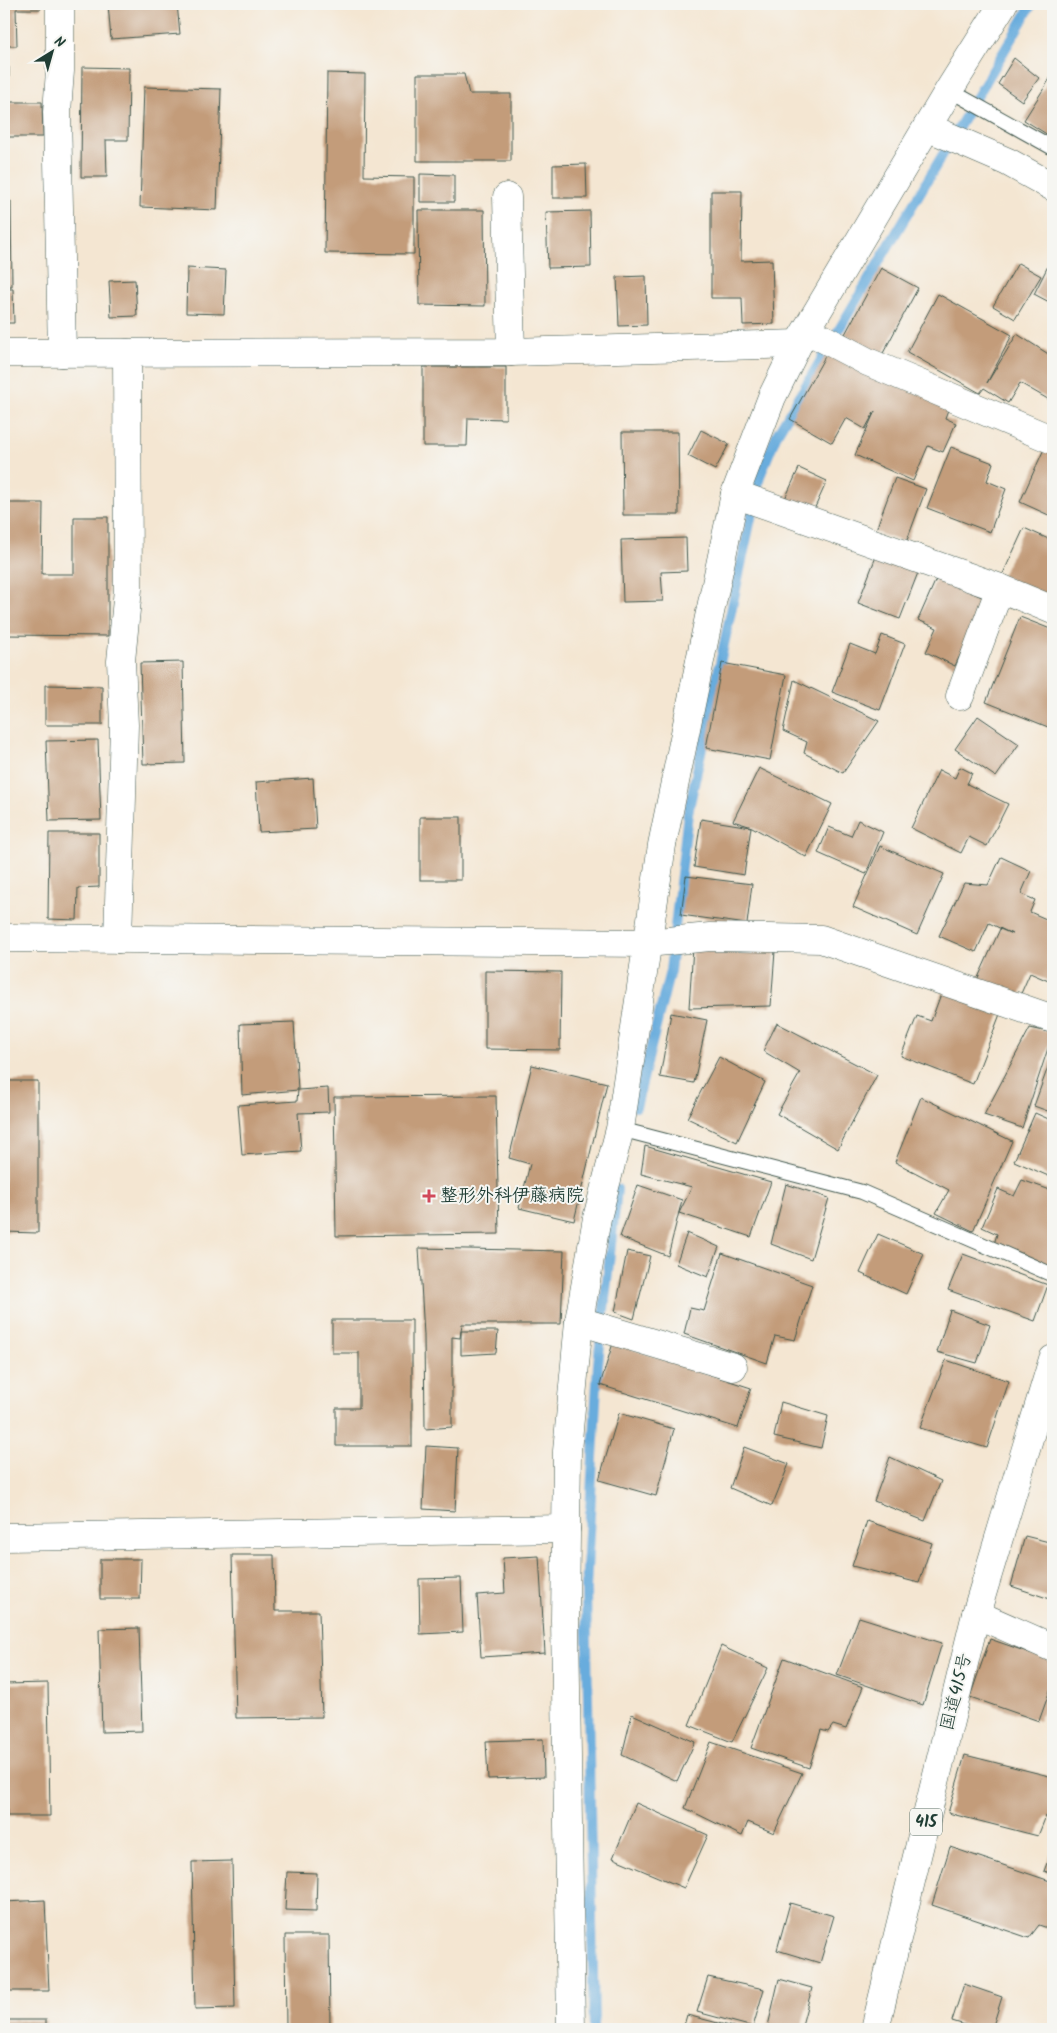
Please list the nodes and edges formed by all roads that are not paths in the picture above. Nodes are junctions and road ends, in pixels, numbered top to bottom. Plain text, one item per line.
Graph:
1 (60, 4) edge
2 (1003, 4) edge
3 (949, 90) junction
4 (927, 127) junction
5 (1053, 148) edge
6 (1053, 188) edge
7 (507, 197) dead end
8 (803, 337) junction
9 (512, 352) junction
10 (4, 353) edge
11 (62, 353) junction
12 (127, 353) junction
13 (1053, 440) edge
14 (736, 494) junction
15 (1000, 588) junction
16 (1053, 610) edge
17 (960, 696) dead end
18 (4, 938) edge
19 (118, 939) junction
20 (647, 943) junction
21 (1053, 1019) edge
22 (620, 1129) junction
23 (1053, 1275) edge
24 (579, 1321) junction
25 (1053, 1359) edge
26 (733, 1367) dead end
27 (566, 1529) junction
28 (4, 1537) edge
29 (976, 1614) junction
30 (1053, 1648) edge
31 (571, 2029) edge
32 (875, 2029) edge

1 - 11 main road
2 - 3 main road
3 - 4 main road
3 - 5 lane
4 - 6 main road
4 - 8 main road
7 - 9 main road
8 - 9 main road
8 - 13 main road
8 - 14 main road
9 - 12 main road
10 - 11 main road
11 - 12 main road
12 - 19 main road
14 - 15 main road
14 - 20 main road
15 - 16 main road
15 - 17 main road
18 - 19 main road
19 - 20 main road
20 - 21 main road
20 - 22 main road
22 - 23 lane
22 - 24 main road
24 - 26 main road
24 - 27 main road
25 - 29 main road, 国道415号 / 415
27 - 28 main road
27 - 31 main road
29 - 30 main road
29 - 32 main road, 国道415号 / 415

